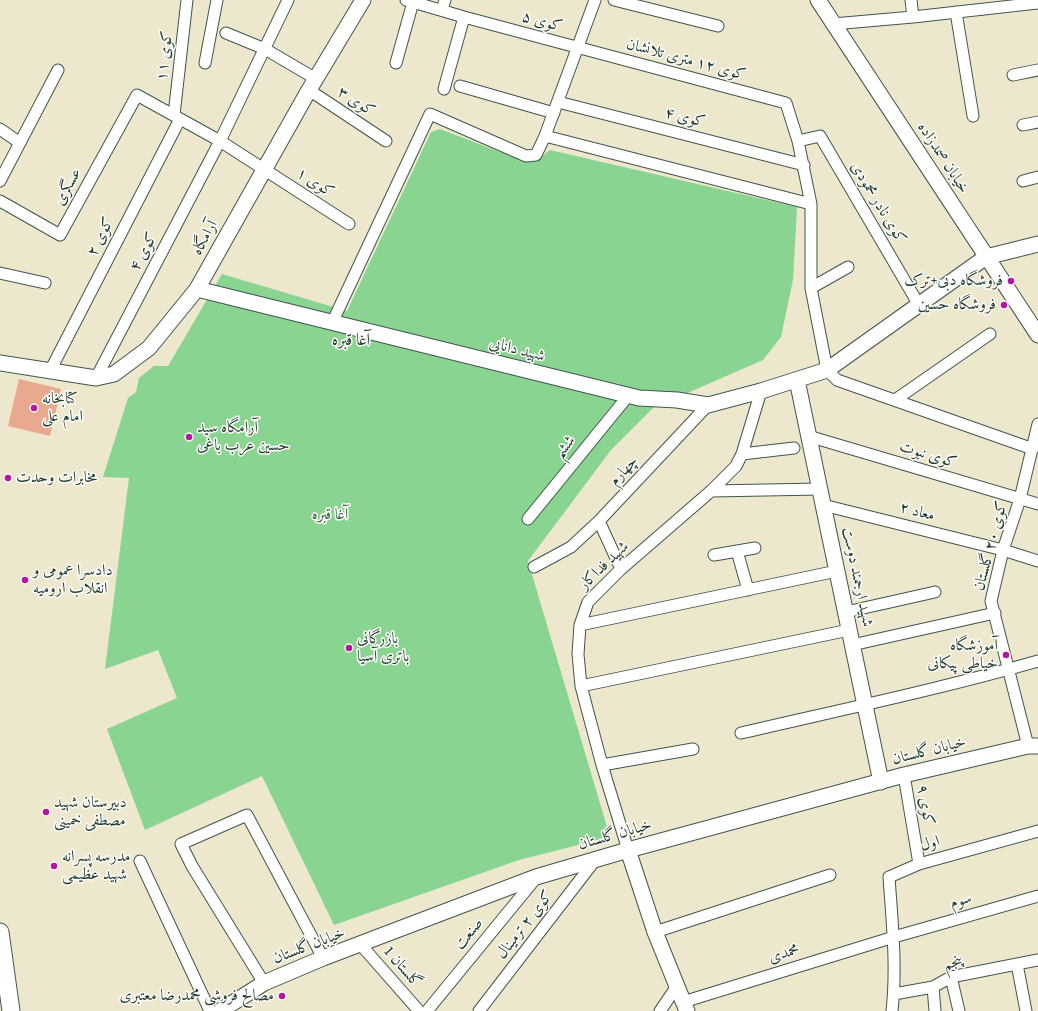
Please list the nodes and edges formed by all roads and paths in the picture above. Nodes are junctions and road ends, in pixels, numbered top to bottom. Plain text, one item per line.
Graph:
1 (187, 0) edge
2 (217, 0) edge
3 (288, 0) edge
4 (362, 0) edge
5 (595, 0) edge
6 (614, 0) edge
7 (818, 0) edge
8 (911, 0) edge
9 (409, 1) edge
10 (1038, 3) edge
11 (444, 5) edge
12 (956, 12) junction
13 (464, 17) junction
14 (913, 17) junction
15 (833, 24) junction
16 (718, 26) dead end
17 (226, 33) dead end
18 (577, 48) junction
19 (265, 49) junction
20 (205, 63) dead end
21 (396, 63) dead end
22 (58, 70) dead end
23 (1038, 70) edge
24 (1013, 74) dead end
25 (312, 84) junction
26 (460, 86) dead end
27 (444, 89) dead end
28 (137, 95) joint
29 (558, 102) junction
30 (554, 113) junction
31 (973, 116) dead end
32 (177, 117) junction
33 (1038, 122) edge
34 (1023, 125) dead end
35 (0, 129) edge
36 (545, 136) junction
37 (220, 141) junction
38 (386, 141) dead end
39 (798, 141) junction
40 (20, 143) junction
41 (804, 165) junction
42 (264, 169) junction
43 (1038, 177) edge
44 (0, 181) edge
45 (1023, 181) dead end
46 (0, 201) edge
47 (812, 204) junction
48 (349, 224) dead end
49 (1038, 244) edge
50 (986, 257) junction
51 (848, 267) dead end
52 (0, 273) edge
53 (45, 283) dead end
54 (811, 288) junction
55 (197, 289) junction
56 (919, 305) junction
57 (332, 323) junction
58 (1037, 330) edge
59 (990, 334) dead end
60 (0, 363) edge
61 (827, 370) junction
62 (50, 371) junction
63 (96, 378) junction
64 (797, 380) junction
65 (761, 391) junction
66 (628, 396) junction
67 (895, 400) junction
68 (708, 405) junction
69 (1038, 424) edge
70 (808, 436) junction
71 (794, 448) dead end
72 (1032, 449) junction
73 (742, 454) junction
74 (820, 489) junction
75 (711, 491) junction
76 (1020, 499) junction
77 (1038, 504) edge
78 (823, 506) junction
79 (528, 519) dead end
80 (599, 521) junction
81 (755, 548) dead end
82 (1003, 550) junction
83 (738, 551) junction
84 (714, 555) dead end
85 (1038, 561) edge
86 (534, 567) dead end
87 (621, 569) junction
88 (837, 571) junction
89 (748, 590) junction
90 (935, 592) dead end
91 (846, 612) junction
92 (995, 613) junction
93 (580, 625) junction
94 (851, 637) junction
95 (1038, 661) edge
96 (1009, 670) junction
97 (580, 686) junction
98 (865, 705) junction
99 (741, 733) dead end
100 (1033, 746) edge
101 (693, 749) dead end
102 (602, 765) junction
103 (904, 775) junction
104 (881, 782) junction
105 (1038, 832) edge
106 (628, 850) junction
107 (596, 859) junction
108 (140, 861) dead end
109 (919, 864) junction
110 (830, 875) dead end
111 (536, 877) junction
112 (1038, 896) edge
113 (0, 932) edge
114 (655, 932) junction
115 (894, 937) junction
116 (361, 945) junction
117 (323, 958) junction
118 (1038, 960) edge
119 (1017, 964) junction
120 (951, 978) junction
121 (264, 983) junction
122 (677, 986) junction
123 (933, 987) junction
124 (894, 994) junction
125 (685, 1006) edge
126 (11, 1011) edge
127 (210, 1011) edge
128 (220, 1011) edge
129 (419, 1011) edge
130 (427, 1011) edge
131 (479, 1011) edge
132 (660, 1011) edge
133 (892, 1011) edge
134 (935, 1011) edge
135 (959, 1011) edge
136 (1026, 1011) edge

1 - 32 street, کوی ۱۱
2 - 20 street
3 - 19 street, کوی ۴
4 - 25 main road, آرامگاه
5 - 18 street
6 - 16 street
7 - 15 main road, خیابان صمدزاده
8 - 14 street
9 - 11 street, کوی ۵
9 - 21 street
10 - 12 street
11 - 13 street, کوی ۵
12 - 14 street
12 - 31 street
13 - 18 street, کوی ۵
13 - 27 street
14 - 15 street
15 - 50 main road, خیابان صمدزاده
17 - 19 street, کوی ۳
18 - 29 street
18 - 39 street, کوی ۱۲ متری تلانشان
19 - 25 street, کوی ۳
19 - 37 street, کوی ۴
22 - 40 street
23 - 24 street
25 - 38 street, کوی ۳
25 - 42 main road, آرامگاه
26 - 30 street
28 - 32 street, کوی ۱
28 - 46 street, عسگری
29 - 30 street
29 - 41 street, کوی ۴
30 - 36 street
32 - 37 street, کوی ۱
32 - 62 street, کوی ۲
33 - 34 street
35 - 40 street
36 - 47 street
36 - 57 street
37 - 42 street, کوی ۱
37 - 63 street, کوی ۴
39 - 41 street
39 - 56 street, کوی نادر محمودی
40 - 44 street
41 - 47 street
42 - 48 street, کوی ۱
42 - 55 main road, آرامگاه
43 - 45 street
47 - 54 street
49 - 50 main road
50 - 56 main road, شهید دانایی
50 - 58 main road, خیابان صمدزاده
51 - 54 street
52 - 53 street
54 - 61 street
55 - 57 main road, شهید دانایی
55 - 63 main road, آرامگاه
56 - 61 main road, شهید دانایی
57 - 66 main road, شهید دانایی
59 - 67 street
60 - 62 main road, آرامگاه
61 - 64 main road, شهید دانایی
61 - 67 street
62 - 63 main road, آرامگاه
64 - 65 main road, شهید دانایی
64 - 70 main road, شهید ارجمند دوست
65 - 68 main road, شهید دانایی
65 - 73 street, شهید فداکار
66 - 68 main road, شهید دانایی
66 - 79 street, ششم
67 - 72 street
68 - 80 street, چهارم
69 - 72 street, کوی ۲۰ گلستان
70 - 74 main road, شهید ارجمند دوست
70 - 76 street, کوی نبوت
71 - 73 street
72 - 76 street, کوی ۲۰ گلستان
73 - 75 street, شهید فداکار
74 - 75 street
74 - 78 main road, شهید ارجمند دوست
75 - 87 street, شهید فداکار
76 - 77 street, کوی نبوت
76 - 82 street, کوی ۲۰ گلستان
78 - 82 street, معاد ۲
78 - 88 main road, شهید ارجمند دوست
80 - 86 street, چهارم
80 - 87 street
81 - 83 street
82 - 85 street, معاد ۲
82 - 92 street, کوی ۲۰ گلستان
83 - 84 street
83 - 89 street
87 - 93 street, شهید فداکار
88 - 89 street
88 - 91 main road, شهید ارجمند دوست
89 - 93 street
90 - 91 street
91 - 94 main road, شهید ارجمند دوست
92 - 94 street
92 - 96 street, کوی ۲۰ گلستان
93 - 97 street, شهید فداکار
94 - 97 street
94 - 98 main road, شهید ارجمند دوست
95 - 96 street
96 - 98 street
96 - 100 street, کوی ۲۰ گلستان
97 - 102 street, شهید فداکار
98 - 99 street
98 - 104 main road, شهید ارجمند دوست
100 - 103 main road, خیابان گلستان
101 - 102 street
102 - 106 street, شهید فداکار
103 - 104 main road, خیابان گلستان
103 - 109 street, کوی ۹
104 - 106 main road, خیابان گلستان
105 - 109 street, اول
106 - 107 main road, خیابان گلستان
106 - 114 main road
107 - 111 main road, خیابان گلستان
107 - 131 street, کوی ۲ ترمینال
108 - 127 street
109 - 115 street, اول
110 - 114 street
111 - 116 main road, خیابان گلستان
111 - 130 street, صنعت
112 - 115 street, سوم
113 - 126 main road
114 - 122 main road
115 - 124 street
115 - 125 street, محمدی
116 - 117 main road, خیابان گلستان
116 - 129 street, گلستان 1
117 - 121 main road, خیابان گلستان
117 - 121 street
118 - 119 street, پنجم
119 - 120 street, پنجم
119 - 136 street
120 - 123 street, پنجم
120 - 135 street
121 - 128 main road, خیابان گلستان
122 - 125 main road
122 - 132 street
123 - 124 street, پنجم
123 - 134 street
124 - 133 street

